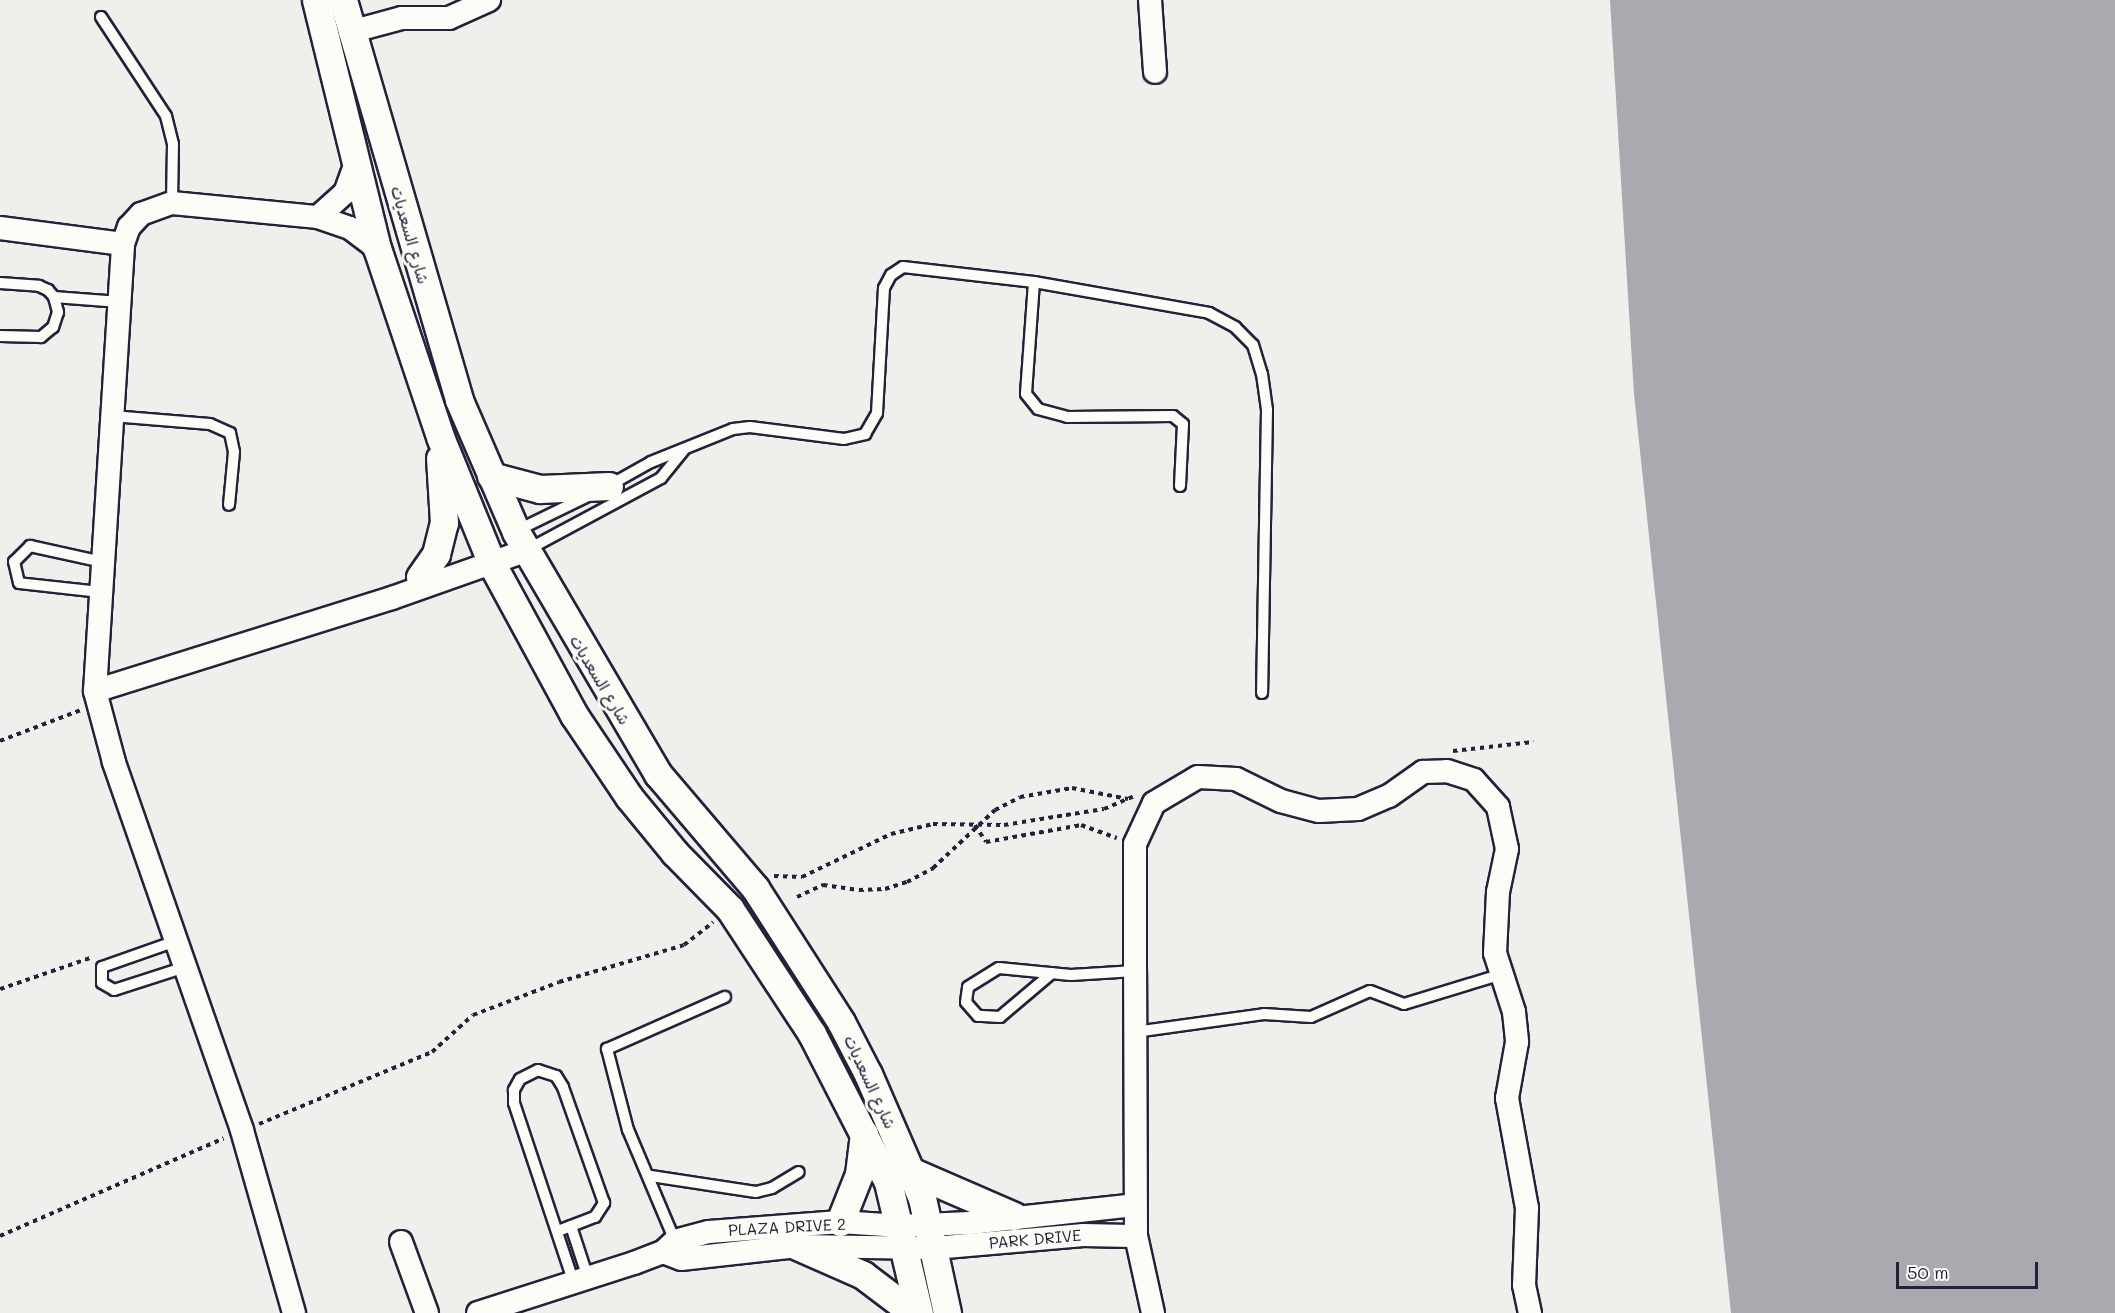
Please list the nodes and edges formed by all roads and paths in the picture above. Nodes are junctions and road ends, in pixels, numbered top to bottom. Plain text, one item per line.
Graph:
1 (316, 0) edge
2 (489, 0) edge
3 (1150, 0) edge
4 (338, 2) edge
5 (101, 17) dead end
6 (350, 32) junction
7 (1155, 72) dead end
8 (357, 160) junction
9 (172, 203) junction
10 (318, 217) junction
11 (0, 228) edge
12 (123, 244) junction
13 (376, 248) junction
14 (1034, 282) junction
15 (0, 283) edge
16 (54, 297) junction
17 (120, 302) junction
18 (0, 336) edge
19 (112, 416) junction
20 (441, 439) junction
21 (684, 450) junction
22 (491, 476) junction
23 (609, 486) junction
24 (1180, 486) dead end
25 (229, 505) dead end
26 (520, 541) junction
27 (488, 556) junction
28 (103, 562) junction
29 (420, 577) junction
30 (100, 592) junction
31 (306, 624) junction
32 (1262, 693) dead end
33 (97, 697) junction
34 (0, 741) edge
35 (1128, 799) dead end
36 (975, 825) junction
37 (1135, 844) junction
38 (796, 897) dead end
39 (730, 909) junction
40 (176, 940) junction
41 (97, 955) dead end
42 (186, 967) junction
43 (1134, 971) junction
44 (1052, 973) junction
45 (1502, 974) junction
46 (0, 989) edge
47 (725, 998) dead end
48 (1135, 1032) junction
49 (242, 1130) junction
50 (864, 1133) junction
51 (910, 1171) junction
52 (798, 1172) dead end
53 (651, 1176) junction
54 (1135, 1205) junction
55 (1014, 1216) junction
56 (840, 1222) junction
57 (571, 1226) junction
58 (558, 1231) junction
59 (0, 1236) edge
60 (1136, 1236) junction
61 (902, 1237) junction
62 (932, 1237) junction
63 (401, 1242) dead end
64 (669, 1246) junction
65 (796, 1246) junction
66 (581, 1280) junction
67 (294, 1313) edge
68 (427, 1313) edge
69 (478, 1313) edge
70 (913, 1313) edge
71 (919, 1313) edge
72 (947, 1313) edge
73 (1154, 1313) edge
74 (1530, 1313) edge

1 - 8 street, شارع السعديات
2 - 6 street
3 - 7 street
4 - 6 street, شارع السعديات
5 - 9 lane
6 - 22 street, شارع السعديات
8 - 10 street
8 - 13 street, شارع السعديات
9 - 10 street
9 - 12 street
10 - 13 street
11 - 12 street
12 - 17 street
13 - 20 street, شارع السعديات
14 - 21 lane
14 - 24 lane
14 - 32 lane
15 - 16 lane
16 - 17 lane
16 - 18 lane
17 - 19 street
19 - 25 lane
19 - 28 street
20 - 27 street, شارع السعديات
20 - 29 street
21 - 23 lane
21 - 26 lane
22 - 23 street
22 - 26 street, شارع السعديات
23 - 26 lane
26 - 27 street
26 - 51 street, شارع السعديات
27 - 29 street
27 - 31 street
27 - 39 street, شارع السعديات
28 - 30 street
28 - 30 lane
29 - 31 street
30 - 33 street
31 - 33 street
33 - 34 path
33 - 40 street
35 - 36 path
36 - 37 path
36 - 38 path
37 - 43 street
37 - 45 street
39 - 49 path
39 - 50 street, شارع السعديات
40 - 42 street
40 - 42 lane
41 - 46 path
42 - 49 street
43 - 44 lane
43 - 48 street
44 - 44 lane
45 - 48 lane
45 - 74 street
47 - 53 lane
48 - 54 street
49 - 59 path
49 - 67 street
50 - 56 street
50 - 61 street, شارع السعديات
51 - 55 street
51 - 62 street, شارع السعديات
52 - 53 lane
53 - 64 lane
54 - 55 street, PARK DRIVE
54 - 60 street
55 - 62 street, PARK DRIVE
56 - 61 street, PLAZA DRIVE 2
56 - 64 street, PLAZA DRIVE 2
57 - 58 lane
57 - 58 lane
57 - 66 lane
58 - 66 lane
60 - 62 street, PARK DRIVE
60 - 73 street
61 - 62 street
61 - 65 street, PLAZA DRIVE 2
61 - 71 street, شارع السعديات
62 - 72 street, شارع السعديات
63 - 68 street
64 - 65 street, PLAZA DRIVE 2
64 - 66 street, PLAZA DRIVE 2
65 - 70 street
66 - 69 street, PLAZA DRIVE 2

